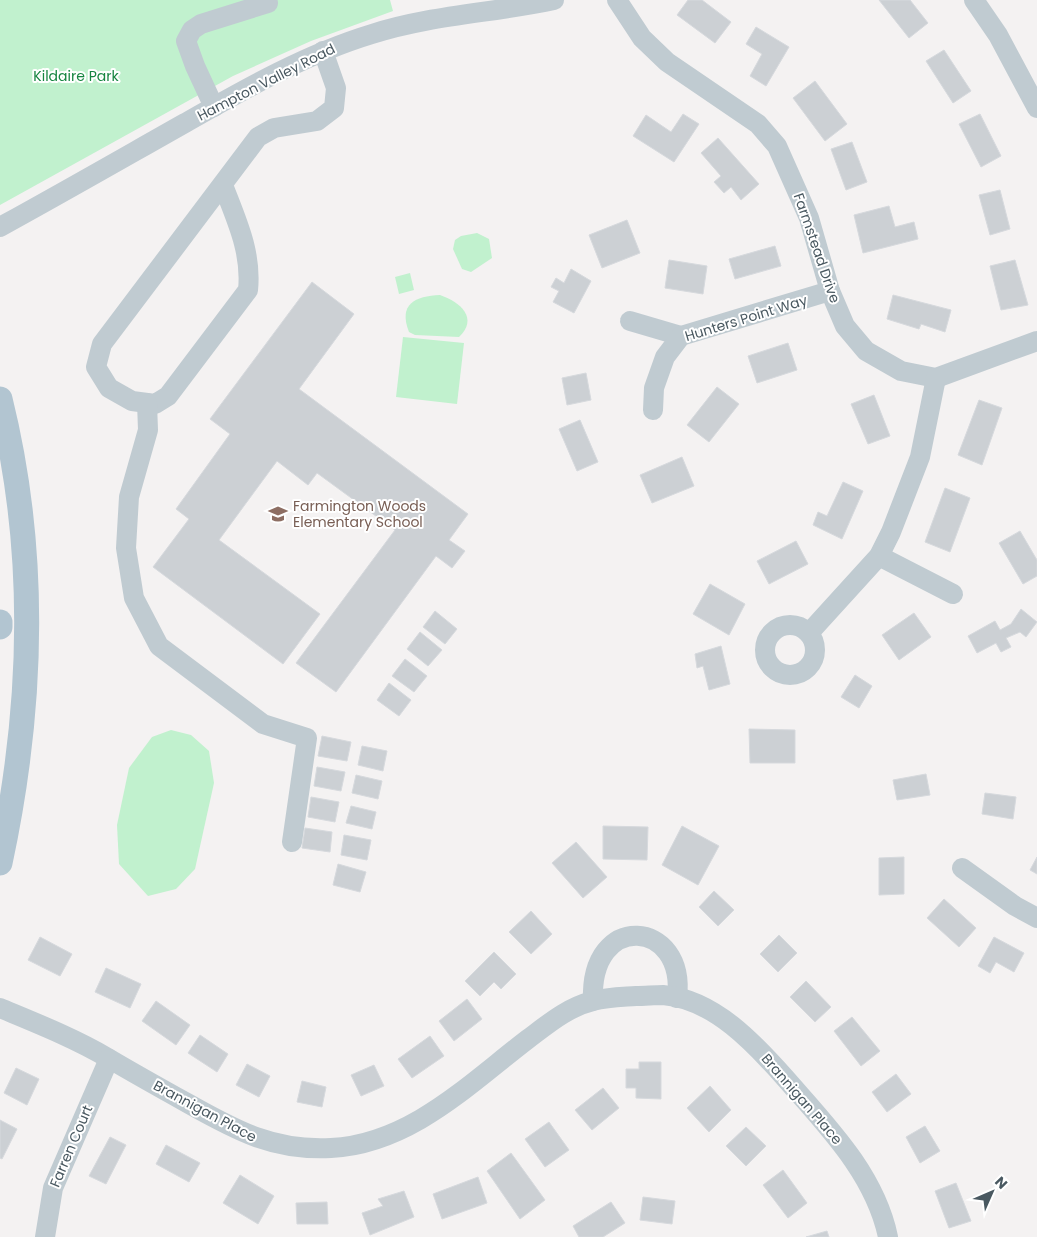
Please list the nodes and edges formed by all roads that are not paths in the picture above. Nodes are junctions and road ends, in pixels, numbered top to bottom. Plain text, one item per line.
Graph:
1 (554, 0) edge
2 (617, 0) edge
3 (974, 0) edge
4 (268, 3) dead end
5 (323, 51) junction
6 (214, 107) junction
7 (1037, 108) edge
8 (223, 185) junction
9 (0, 227) edge
10 (830, 292) junction
11 (630, 321) dead end
12 (681, 336) junction
13 (1037, 341) edge
14 (936, 378) junction
15 (0, 398) edge
16 (147, 403) junction
17 (653, 410) dead end
18 (880, 556) junction
19 (953, 594) dead end
20 (809, 633) dead end
21 (292, 842) dead end
22 (0, 863) edge
23 (962, 868) dead end
24 (1037, 918) edge
25 (677, 998) junction
26 (593, 1001) junction
27 (0, 1008) edge
28 (109, 1059) junction
29 (45, 1237) edge
30 (888, 1237) edge

1 - 5 street, Hampton Valley Road
2 - 10 street, Farmstead Drive
3 - 7 street
4 - 6 street
5 - 6 street, Hampton Valley Road
5 - 8 street
6 - 9 street, Hampton Valley Road
8 - 16 street
8 - 16 street
10 - 12 street, Hunters Point Way
10 - 14 street, Farmstead Drive
11 - 12 street
12 - 17 street, Hunters Point Way
13 - 14 street
14 - 18 street
15 - 22 main road
16 - 21 street
18 - 19 street
18 - 20 street
23 - 24 street
25 - 26 street, Brannigan Place
25 - 26 street
25 - 30 street, Brannigan Place
26 - 28 street, Brannigan Place
27 - 28 street, Brannigan Place
28 - 29 street, Farren Court

